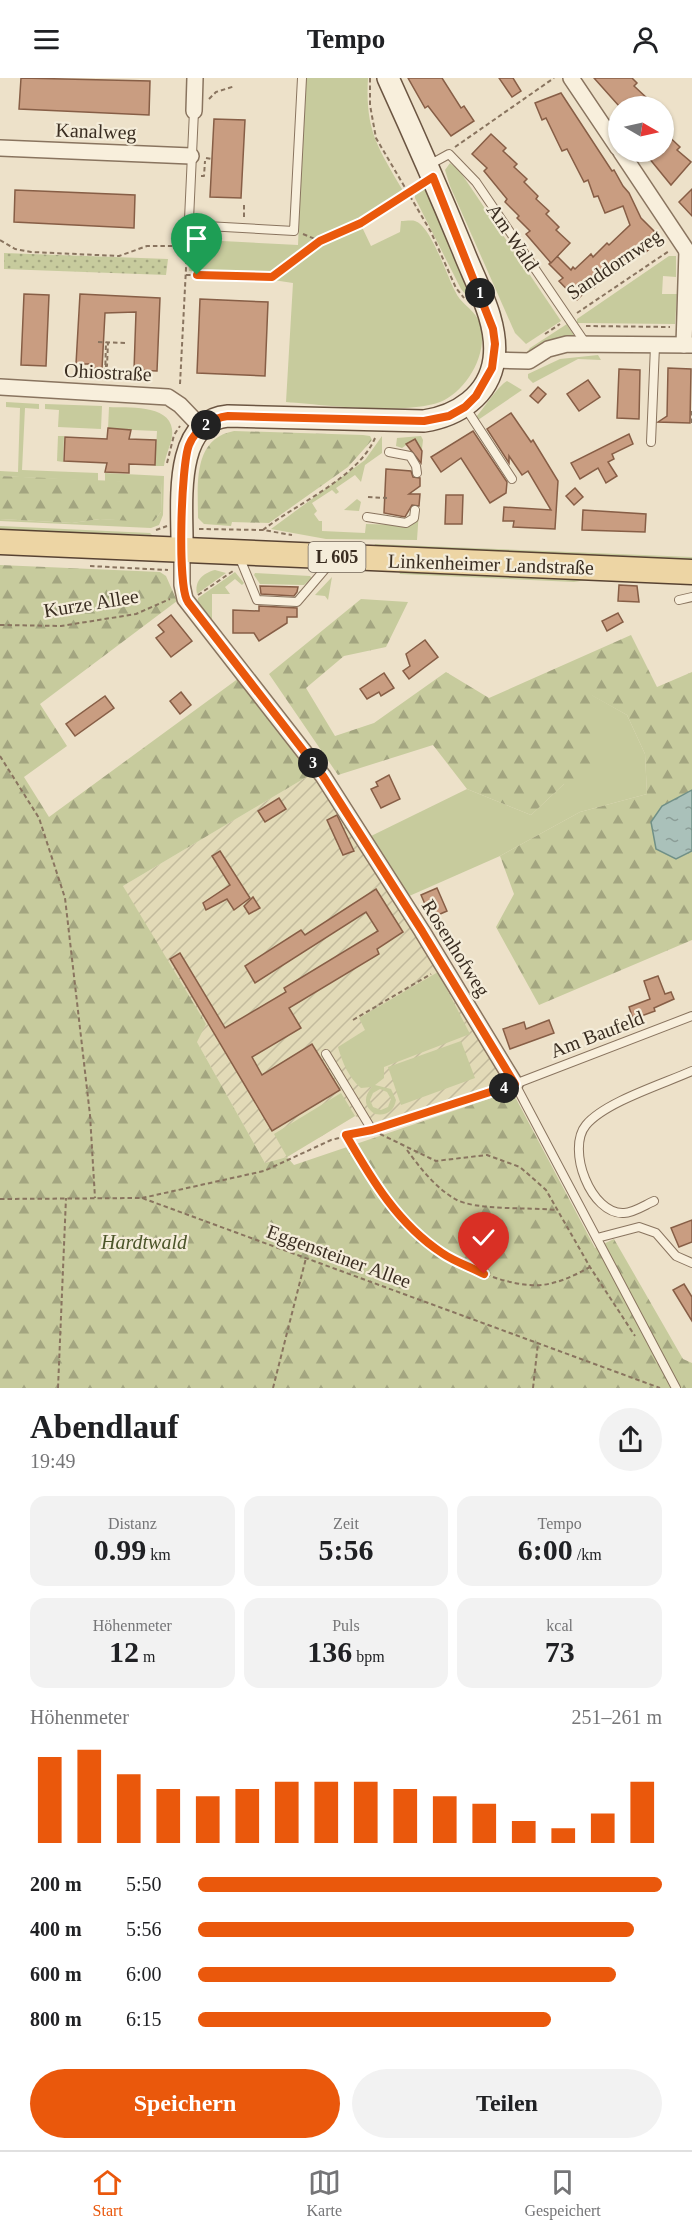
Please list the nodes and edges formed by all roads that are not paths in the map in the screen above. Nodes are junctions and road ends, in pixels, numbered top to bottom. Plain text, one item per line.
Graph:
1 (195, 78) edge
2 (302, 78) edge
3 (388, 78) edge
4 (571, 78) edge
5 (194, 110) joint
6 (608, 133) edge
7 (0, 148) edge
8 (197, 157) junction
9 (628, 162) edge
10 (430, 171) junction
11 (188, 225) junction
12 (187, 244) road end
13 (687, 248) edge
14 (585, 344) junction
15 (688, 345) edge
16 (655, 346) junction
17 (494, 360) junction
18 (0, 387) edge
19 (465, 407) junction
20 (202, 428) junction
21 (651, 442) dead end
22 (389, 452) dead end
23 (417, 473) dead end
24 (512, 479) dead end
25 (415, 510) dead end
26 (367, 518) dead end
27 (0, 542) edge
28 (182, 550) junction
29 (334, 557) junction
30 (237, 561) junction
31 (692, 572) edge
32 (692, 597) edge
33 (679, 600) dead end
34 (692, 1016) edge
35 (326, 1054) dead end
36 (692, 1071) edge
37 (515, 1084) junction
38 (372, 1130) road end
39 (654, 1201) dead end
40 (597, 1238) junction
41 (692, 1263) edge
42 (676, 1388) edge

1 - 5 street
2 - 11 lane
3 - 10 main road
4 - 6 street
5 - 8 lane
7 - 8 street, Kanalweg
8 - 11 lane
9 - 13 street
10 - 14 lane, Am Wald
10 - 17 main road
11 - 12 lane
13 - 15 street, Sanddornweg
14 - 16 street
14 - 17 street
15 - 16 street
16 - 21 lane
17 - 19 main road
18 - 20 street, Ohiostraße
19 - 20 main road
19 - 24 lane
20 - 28 main road
22 - 23 lane
25 - 26 lane
27 - 28 main road, L 605
28 - 30 main road, Linkenheimer Landstraße / L 605
28 - 37 street, Rosenhofweg
29 - 30 main road, Linkenheimer Landstraße / L 605
29 - 30 lane
29 - 31 main road, Linkenheimer Landstraße / L 605
32 - 33 lane
34 - 37 lane, Am Baufeld
35 - 38 lane
36 - 39 lane
37 - 40 lane, Rosenhofweg
40 - 41 lane
40 - 42 lane, Rosenhofweg

